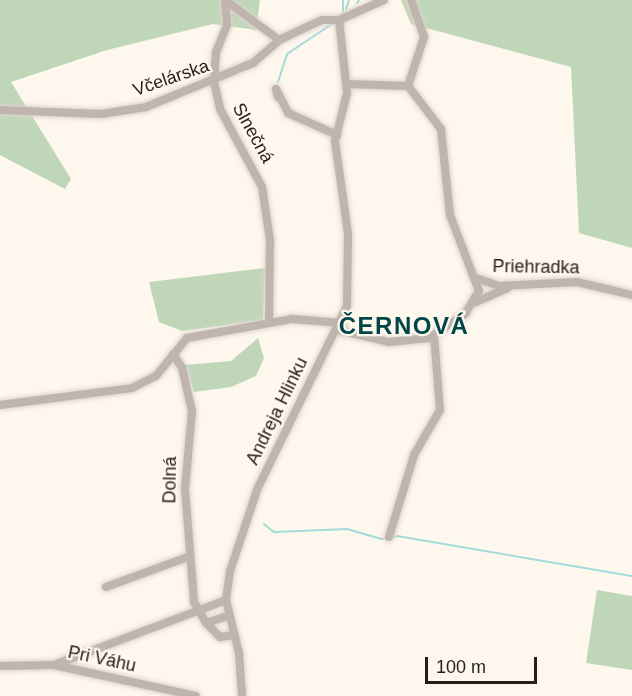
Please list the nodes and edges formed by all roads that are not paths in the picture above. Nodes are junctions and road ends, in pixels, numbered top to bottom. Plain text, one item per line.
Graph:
1 (384, 0) edge
2 (411, 0) edge
3 (338, 18) junction
4 (279, 40) junction
5 (214, 82) junction
6 (347, 84) junction
7 (408, 86) junction
8 (278, 97) dead end
9 (0, 110) edge
10 (336, 138) junction
11 (476, 278) junction
12 (519, 284) junction
13 (632, 295) edge
14 (476, 302) junction
15 (269, 322) junction
16 (340, 327) junction
17 (434, 335) junction
18 (173, 354) junction
19 (0, 405) edge
20 (389, 537) dead end
21 (188, 556) junction
22 (106, 587) dead end
23 (226, 600) junction
24 (197, 610) junction
25 (228, 616) junction
26 (206, 623) junction
27 (234, 635) junction
28 (54, 665) junction
29 (0, 666) edge
30 (196, 696) edge
31 (242, 696) edge

1 - 3 street, Včelárska
2 - 7 street
3 - 4 street, Včelárska
3 - 6 street, Andreja Hlinku
4 - 5 street, Včelárska
4 - 5 street, Slnečná
5 - 9 street, Včelárska
5 - 15 street, Slnečná
6 - 7 street
6 - 10 street, Andreja Hlinku
7 - 11 street
8 - 10 street
10 - 16 street, Andreja Hlinku
11 - 12 street, Priehradka
11 - 14 street
12 - 13 street, Priehradka
12 - 14 street
14 - 17 street
15 - 16 street
15 - 18 street
16 - 17 street
16 - 23 street, Andreja Hlinku
17 - 20 street
18 - 19 street
18 - 21 street, Dolná
21 - 22 street
21 - 24 street, Dolná
23 - 24 street
23 - 25 street, Andreja Hlinku
24 - 26 street
24 - 28 street
25 - 26 street
25 - 27 street, Andreja Hlinku
26 - 27 street
27 - 31 street, Andreja Hlinku
28 - 29 street, Pri Váhu
28 - 30 street, Pri Váhu

